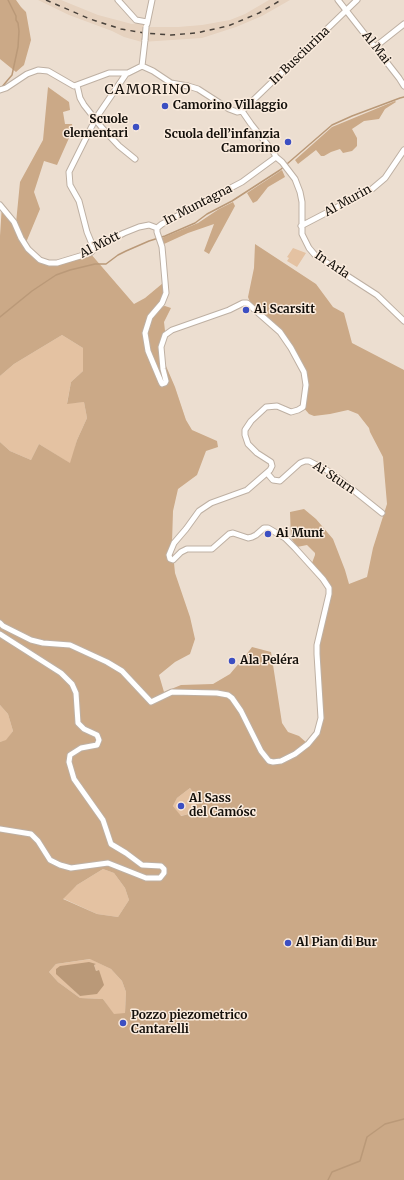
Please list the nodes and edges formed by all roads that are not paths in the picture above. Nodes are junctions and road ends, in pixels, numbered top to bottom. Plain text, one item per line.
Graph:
1 (118, 0) edge
2 (152, 0) edge
3 (338, 0) edge
4 (358, 0) edge
5 (346, 11) junction
6 (404, 24) edge
7 (147, 25) junction
8 (375, 47) junction
9 (142, 66) junction
10 (126, 74) junction
11 (77, 85) junction
12 (404, 86) edge
13 (0, 90) edge
14 (242, 111) junction
15 (96, 118) junction
16 (404, 150) edge
17 (276, 157) junction
18 (135, 159) dead end
19 (0, 205) edge
20 (301, 226) junction
21 (157, 228) junction
22 (94, 249) junction
23 (404, 320) edge
24 (267, 473) junction
25 (382, 513) dead end
26 (0, 623) edge
27 (0, 634) edge
28 (0, 829) edge

1 - 7 street
2 - 7 street
3 - 5 street, Al Mai
4 - 5 street, In Busciurina
5 - 8 street, Al Mai
5 - 14 street, In Busciurina
6 - 8 street
7 - 9 street, bridge
8 - 12 street, Al Mai
9 - 10 street
9 - 14 street
10 - 11 street
10 - 15 street
11 - 13 street
11 - 15 street
14 - 17 street, In Arla
15 - 18 street
15 - 22 street
16 - 20 street, Al Murin
17 - 20 street, In Arla
17 - 21 street, In Muntagna
19 - 22 street, Al Mòtt
20 - 23 street, In Arla
21 - 22 street, Al Mòtt
21 - 24 street, In Muntagna
24 - 25 street, Ai Sturn
24 - 26 street
27 - 28 street

